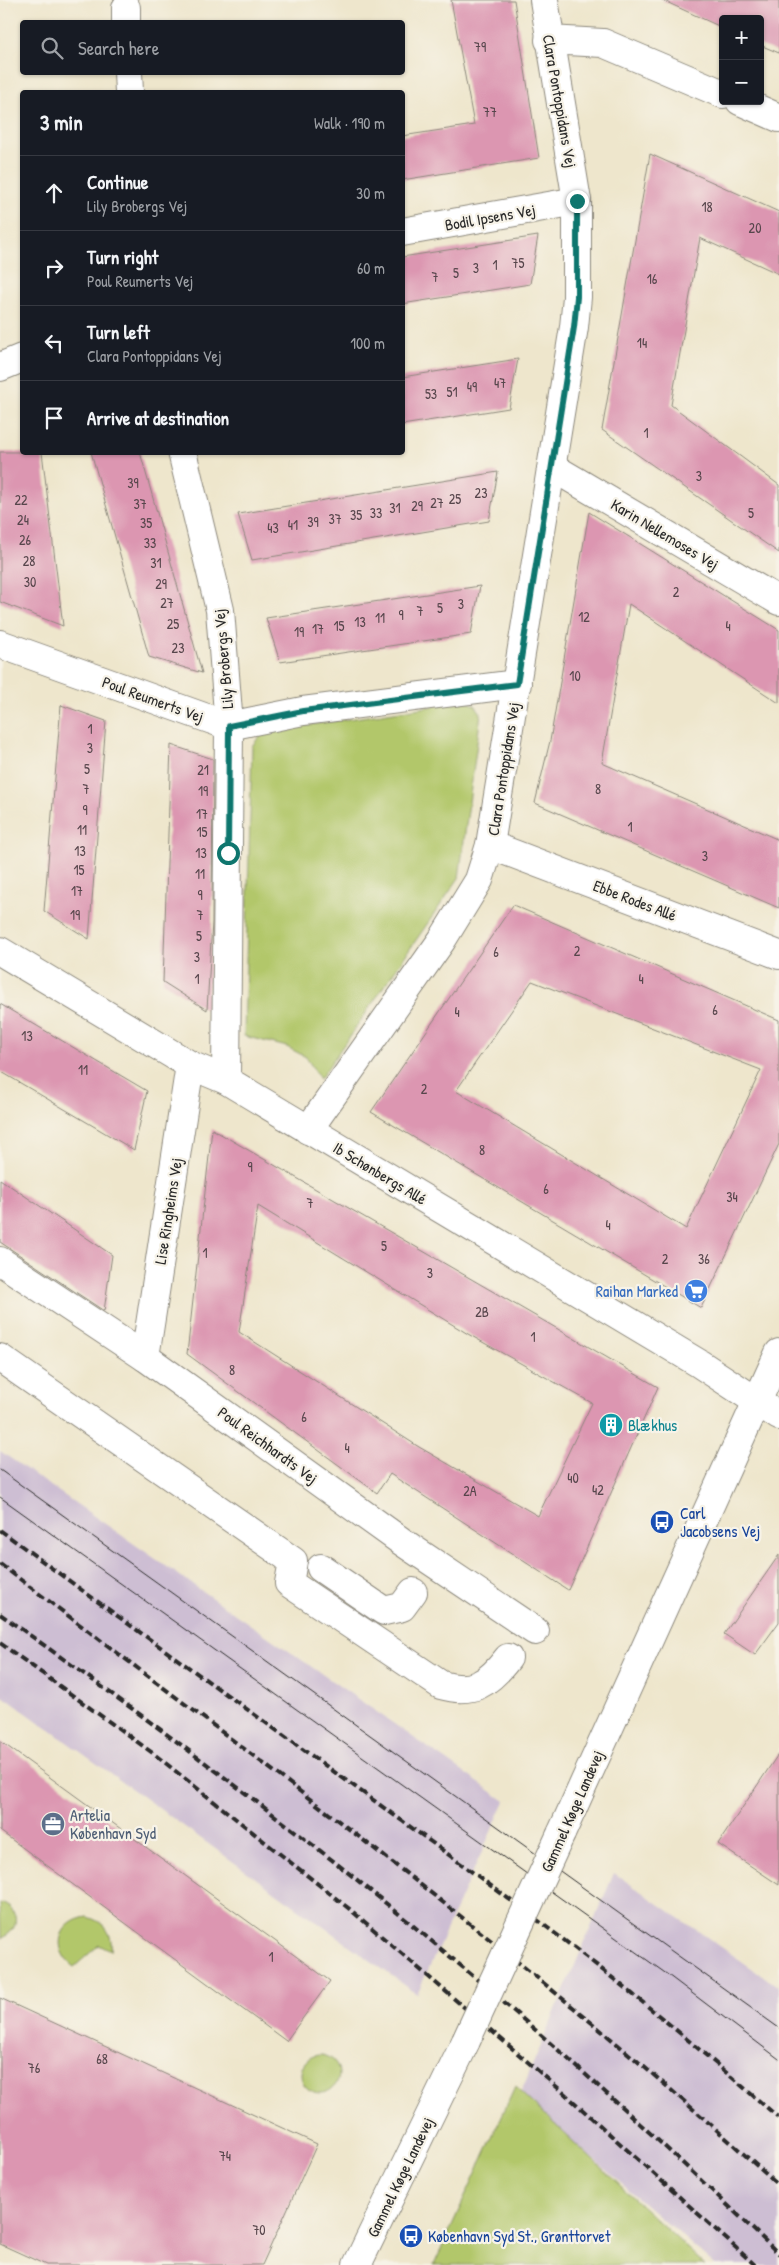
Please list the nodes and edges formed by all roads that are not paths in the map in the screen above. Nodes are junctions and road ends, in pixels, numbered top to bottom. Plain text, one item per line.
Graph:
1 (544, 0) edge
2 (549, 40) junction
3 (128, 75) edge
4 (129, 90) edge
5 (719, 92) edge
6 (749, 105) edge
7 (779, 118) edge
8 (577, 201) junction
9 (405, 231) edge
10 (20, 359) edge
11 (0, 367) edge
12 (183, 455) edge
13 (552, 467) junction
14 (779, 601) edge
15 (0, 644) edge
16 (517, 684) junction
17 (229, 726) junction
18 (490, 845) junction
19 (0, 951) edge
20 (779, 955) edge
21 (190, 1065) junction
22 (226, 1080) junction
23 (308, 1130) junction
24 (0, 1261) edge
25 (779, 1353) edge
26 (145, 1357) junction
27 (0, 1358) edge
28 (768, 1408) edge
29 (321, 1568) dead end
30 (413, 1592) dead end
31 (535, 1631) dead end
32 (508, 1658) dead end
33 (357, 2265) edge

1 - 2 street, Clara Pontoppidans Vej
2 - 5 street
2 - 8 street, Clara Pontoppidans Vej
3 - 4 street
6 - 7 street
8 - 9 street, Bodil Ipsens Vej
8 - 13 street, Clara Pontoppidans Vej
10 - 11 street
12 - 17 street, Lily Brobergs Vej
13 - 14 street, Karin Nellemoses Vej
13 - 16 street, Clara Pontoppidans Vej
15 - 17 street, Poul Reumerts Vej
16 - 17 street
16 - 18 street, Clara Pontoppidans Vej
17 - 22 street, Lily Brobergs Vej
18 - 20 street, Ebbe Rodes Allé
18 - 23 street, Clara Pontoppidans Vej
19 - 21 street, Ib Schønbergs Allé
21 - 22 street, Ib Schønbergs Allé
21 - 26 street, Lise Ringheims Vej
22 - 23 street, Ib Schønbergs Allé
23 - 28 street, Ib Schønbergs Allé
24 - 26 street, Poul Reichhardts Vej
25 - 28 street, Gammel Køge Landevej
26 - 31 street, Poul Reichhardts Vej
27 - 32 street
28 - 33 street, Gammel Køge Landevej, bridge
29 - 30 street

